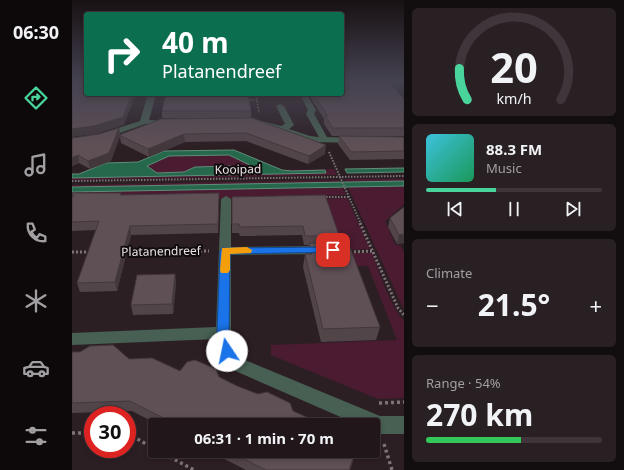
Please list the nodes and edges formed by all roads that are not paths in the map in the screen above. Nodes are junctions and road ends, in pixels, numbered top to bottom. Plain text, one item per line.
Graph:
1 (149, 103) edge
2 (308, 103) edge
3 (280, 106) dead end
4 (144, 122) junction
5 (246, 122) edge
6 (180, 123) edge
7 (282, 128) junction
8 (323, 140) junction
9 (72, 141) edge
10 (363, 141) edge
11 (226, 199) dead end
12 (333, 250) edge
13 (225, 251) junction
14 (223, 333) junction
15 (72, 339) edge
16 (404, 425) edge

1 - 4 street
2 - 8 street
3 - 7 street
4 - 6 street
4 - 9 street
5 - 7 street
7 - 8 street
8 - 10 street
11 - 13 street
12 - 13 street
13 - 14 street
14 - 15 street
14 - 16 street

